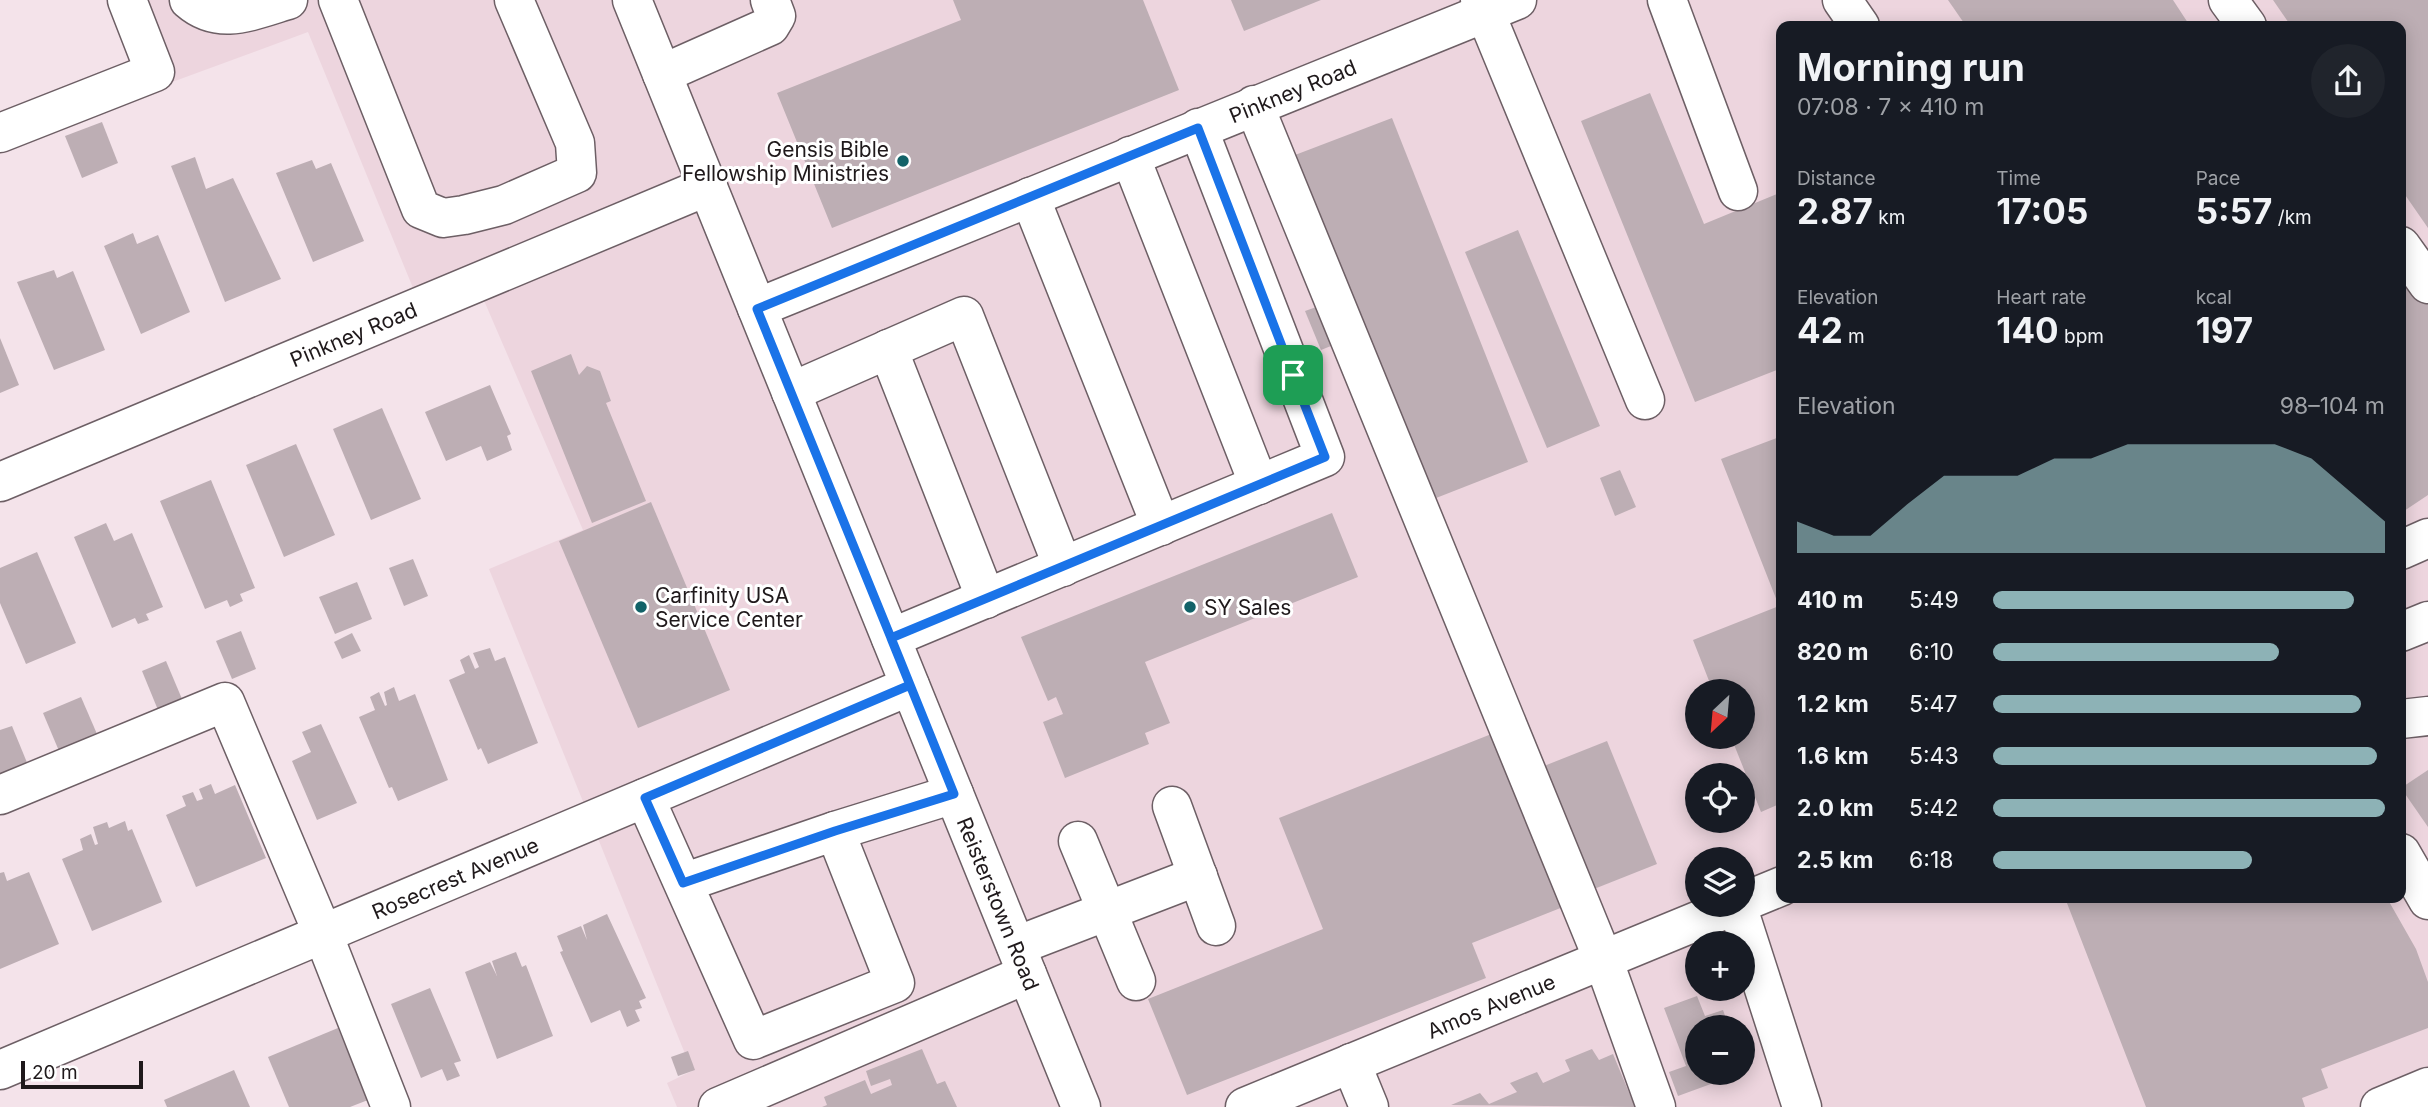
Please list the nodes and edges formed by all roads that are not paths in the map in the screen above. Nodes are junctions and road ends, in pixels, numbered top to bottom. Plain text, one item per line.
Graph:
1 (127, 0) edge
2 (189, 0) edge
3 (288, 0) edge
4 (338, 0) edge
5 (514, 0) edge
6 (632, 0) edge
7 (770, 0) edge
8 (1667, 0) edge
9 (1842, 0) edge
10 (2228, 0) edge
11 (1493, 4) edge
12 (1857, 21) edge
13 (2243, 21) edge
14 (662, 74) junction
15 (1254, 105) junction
16 (1198, 128) junction
17 (0, 133) edge
18 (1130, 156) junction
19 (708, 186) junction
20 (1738, 191) dead end
21 (1030, 197) junction
22 (2406, 253) edge
23 (2428, 284) edge
24 (757, 309) junction
25 (888, 349) junction
26 (791, 392) junction
27 (1645, 400) dead end
28 (0, 482) edge
29 (1259, 485) junction
30 (1161, 526) junction
31 (2428, 538) edge
32 (2406, 548) edge
33 (1063, 567) junction
34 (986, 599) junction
35 (2428, 621) edge
36 (2406, 630) edge
37 (891, 638) junction
38 (910, 685) junction
39 (2428, 716) edge
40 (2406, 718) edge
41 (954, 794) junction
42 (0, 795) edge
43 (645, 798) junction
44 (1172, 806) dead end
45 (835, 831) junction
46 (1078, 842) dead end
47 (2406, 862) edge
48 (1198, 876) junction
49 (683, 883) junction
50 (1776, 888) edge
51 (1755, 897) edge
52 (2428, 900) edge
53 (1107, 911) junction
54 (1707, 917) edge
55 (1740, 917) edge
56 (1216, 926) dead end
57 (323, 934) junction
58 (1604, 959) junction
59 (1021, 960) junction
60 (1136, 981) dead end
61 (1351, 1063) junction
62 (0, 1070) edge
63 (2428, 1087) edge
64 (2387, 1106) edge
65 (391, 1107) edge
66 (718, 1107) edge
67 (1081, 1107) edge
68 (1245, 1107) edge
69 (1369, 1107) edge
70 (1657, 1107) edge
71 (1802, 1107) edge

1 - 17 street
2 - 3 street
4 - 5 street
6 - 14 street, Reisterstown Road
7 - 14 street
8 - 20 street
9 - 12 street
10 - 13 street
11 - 15 street, Pinkney Road
11 - 27 street
14 - 19 street, Reisterstown Road
15 - 16 street, Pinkney Road
15 - 58 street
16 - 18 street, Pinkney Road
16 - 29 street
18 - 21 street, Pinkney Road
18 - 29 street
19 - 24 street, Reisterstown Road
19 - 28 street, Pinkney Road
21 - 24 street, Pinkney Road
21 - 30 street
22 - 23 street
24 - 26 street, Reisterstown Road
25 - 26 street
25 - 33 street
25 - 34 street
26 - 37 street, Reisterstown Road
29 - 30 street
30 - 33 street
31 - 32 street
33 - 34 street
34 - 37 street
35 - 36 street
37 - 38 street, Reisterstown Road
38 - 41 street, Reisterstown Road
38 - 43 street, Rosecrest Avenue
39 - 40 street
41 - 45 street
41 - 59 street, Reisterstown Road
42 - 57 street
43 - 49 street
43 - 57 street, Rosecrest Avenue
44 - 48 street
45 - 49 street
45 - 49 street
46 - 53 street
47 - 52 street
48 - 53 street
48 - 56 street
50 - 51 street
53 - 59 street
53 - 60 street
54 - 58 street, Amos Avenue
55 - 71 street
57 - 62 street, Rosecrest Avenue
57 - 65 street
58 - 61 street, Amos Avenue
58 - 70 street
59 - 66 street
59 - 67 street, Reisterstown Road
61 - 68 street, Amos Avenue
61 - 69 street
63 - 64 street

